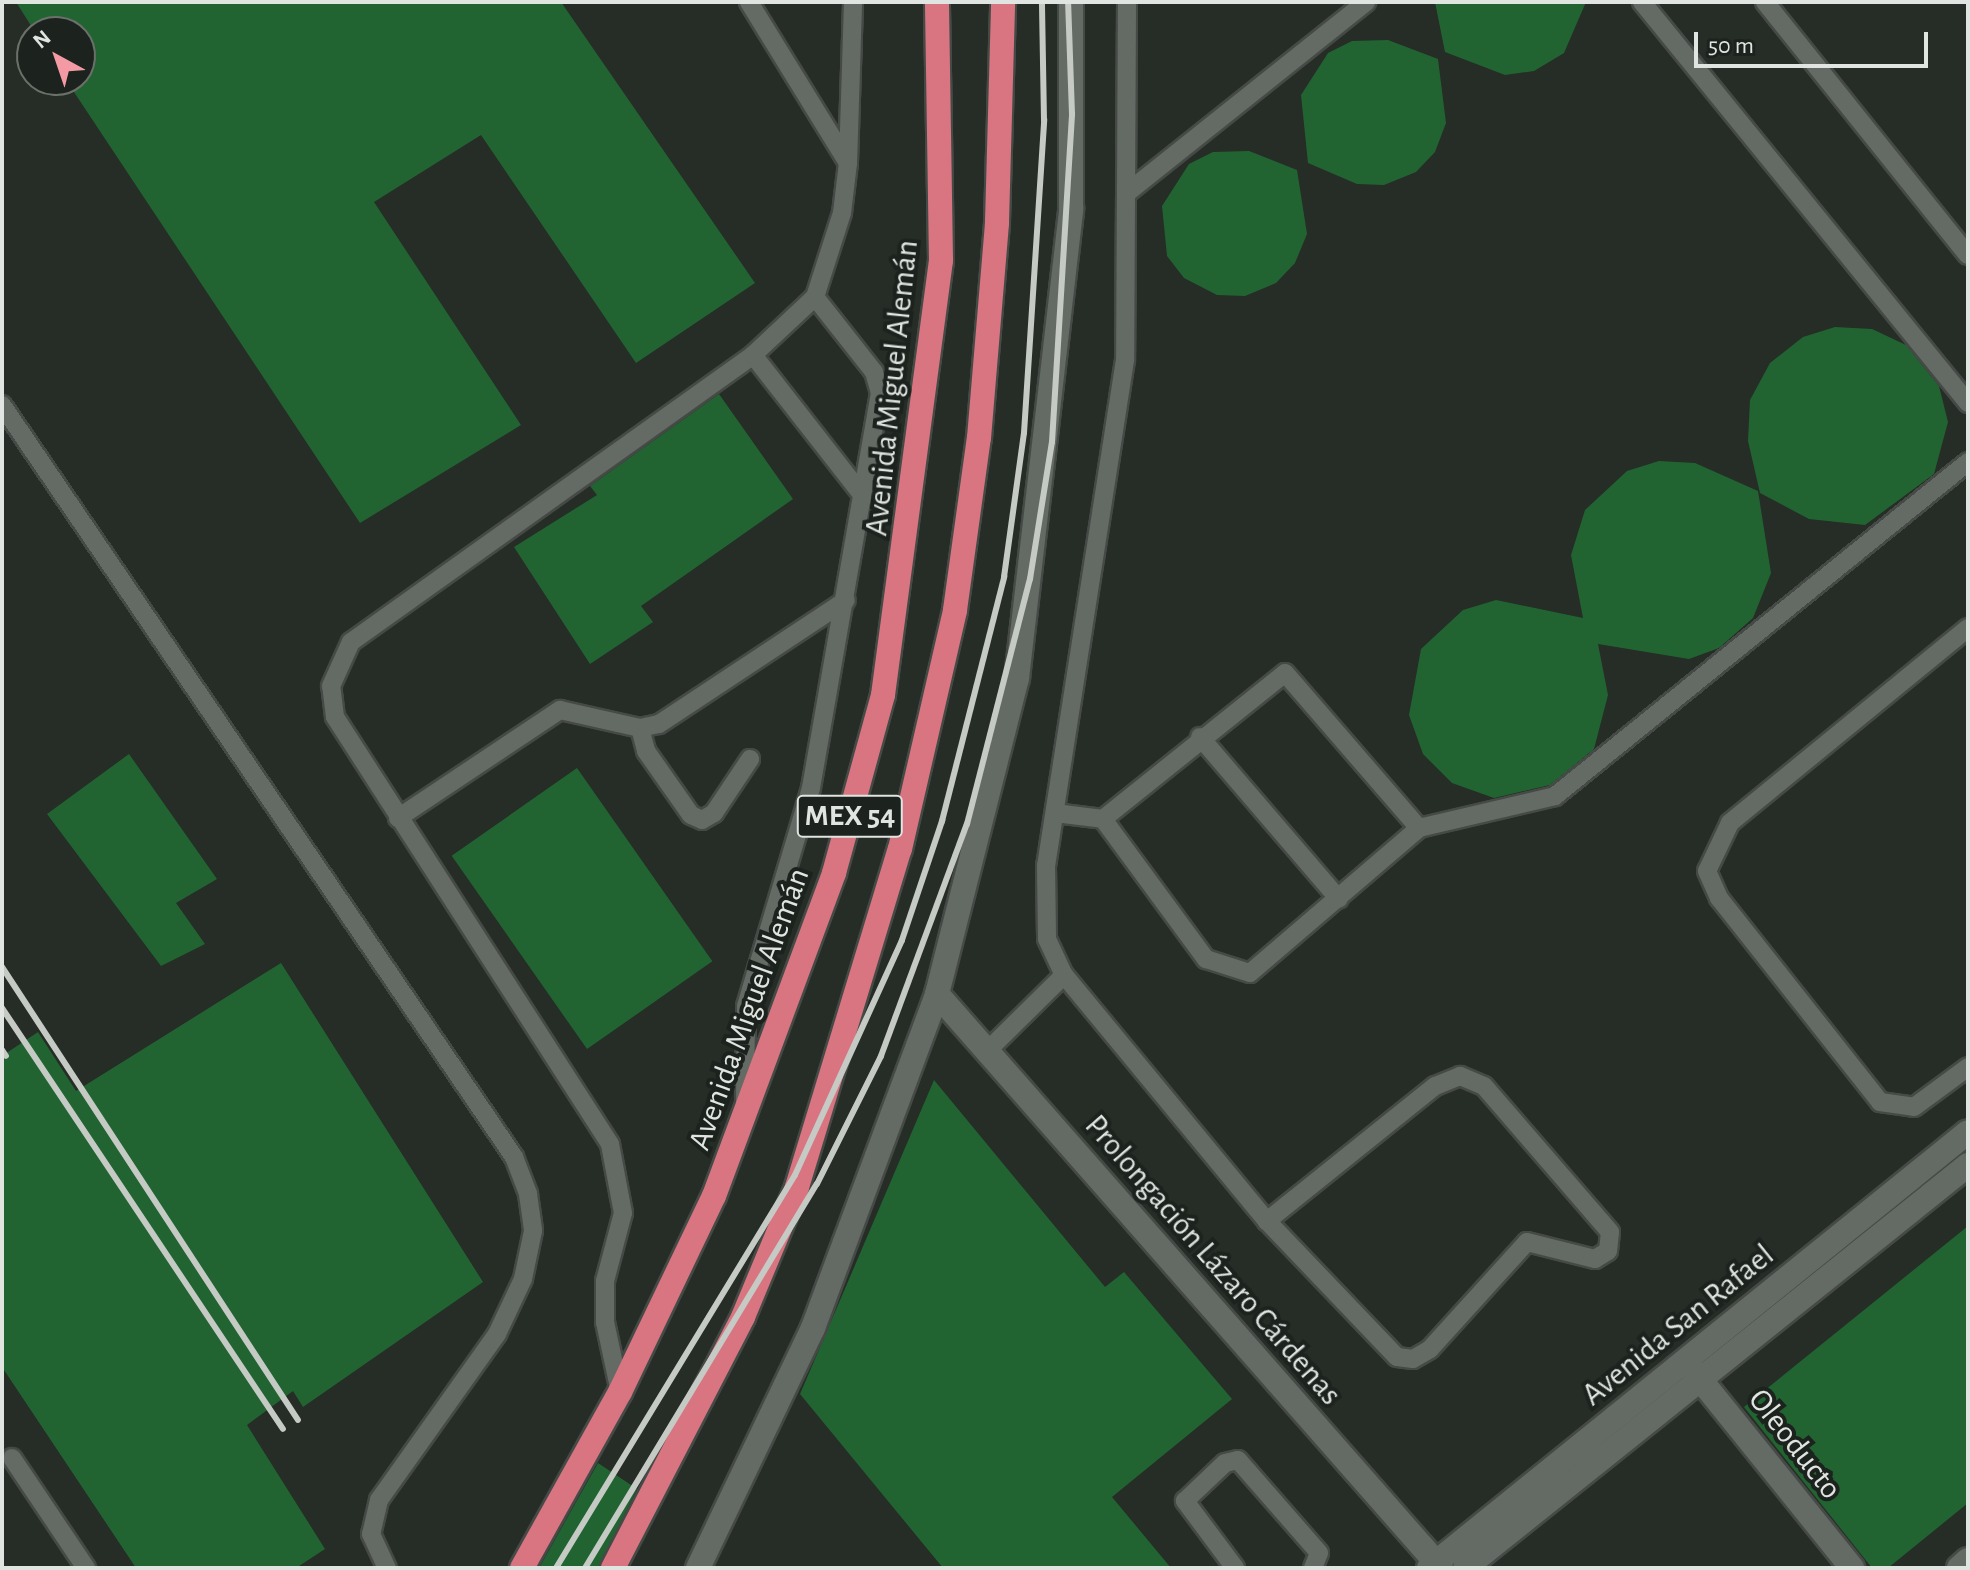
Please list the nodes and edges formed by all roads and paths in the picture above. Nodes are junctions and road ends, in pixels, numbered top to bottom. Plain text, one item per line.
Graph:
1 (749, 2) edge
2 (853, 2) edge
3 (1003, 2) edge
4 (1071, 2) edge
5 (1127, 2) edge
6 (1366, 2) edge
7 (1642, 2) edge
8 (1765, 2) edge
9 (937, 6) edge
10 (848, 163) junction
11 (1128, 192) junction
12 (1968, 255) edge
13 (815, 297) junction
14 (753, 355) junction
15 (1968, 403) edge
16 (2, 405) edge
17 (1968, 462) edge
18 (864, 497) junction
19 (846, 600) junction
20 (1968, 628) edge
21 (640, 728) junction
22 (1200, 737) junction
23 (750, 759) dead end
24 (1055, 813) junction
25 (398, 818) junction
26 (1103, 819) junction
27 (1419, 828) junction
28 (1339, 899) junction
29 (1064, 975) junction
30 (937, 994) junction
31 (987, 1051) junction
32 (1968, 1067) edge
33 (746, 1111) junction
34 (1968, 1132) edge
35 (1968, 1165) edge
36 (1267, 1221) junction
37 (1694, 1369) junction
38 (620, 1392) junction
39 (12, 1458) dead end
40 (1968, 1560) edge
41 (1435, 1566) edge
42 (86, 1568) edge
43 (387, 1568) edge
44 (522, 1568) edge
45 (613, 1568) edge
46 (698, 1568) edge
47 (1235, 1568) edge
48 (1313, 1568) edge
49 (1465, 1568) edge
50 (1852, 1568) edge
51 (1959, 1568) edge

1 - 10 lane
2 - 10 lane
3 - 45 highway, MEX 54
4 - 30 street
5 - 11 lane
6 - 11 lane
7 - 15 lane
8 - 12 lane
9 - 33 highway, Avenida Miguel Alemán / MEX 54
10 - 13 lane
11 - 24 lane
13 - 14 lane
13 - 18 lane
14 - 18 lane
14 - 25 lane
16 - 43 lane
17 - 27 lane
18 - 19 lane
19 - 21 lane
19 - 33 lane
20 - 32 lane
21 - 23 lane
21 - 25 lane
22 - 26 lane
22 - 27 lane
22 - 28 lane
24 - 26 lane
24 - 29 lane
25 - 38 lane
26 - 28 lane
27 - 28 lane
29 - 31 lane
29 - 36 lane
30 - 31 street, Prolongación Lázaro Cárdenas
30 - 46 street
31 - 41 street, Prolongación Lázaro Cárdenas
33 - 38 highway, Avenida Miguel Alemán / MEX 54
34 - 37 street, Avenida San Rafael
35 - 37 street, Avenida San Rafael
36 - 36 lane
37 - 41 street, Avenida San Rafael
37 - 49 street, Avenida San Rafael
37 - 50 street, Oleoducto
38 - 44 highway, Avenida Miguel Alemán / MEX 54
39 - 42 lane
40 - 51 street
47 - 48 lane

